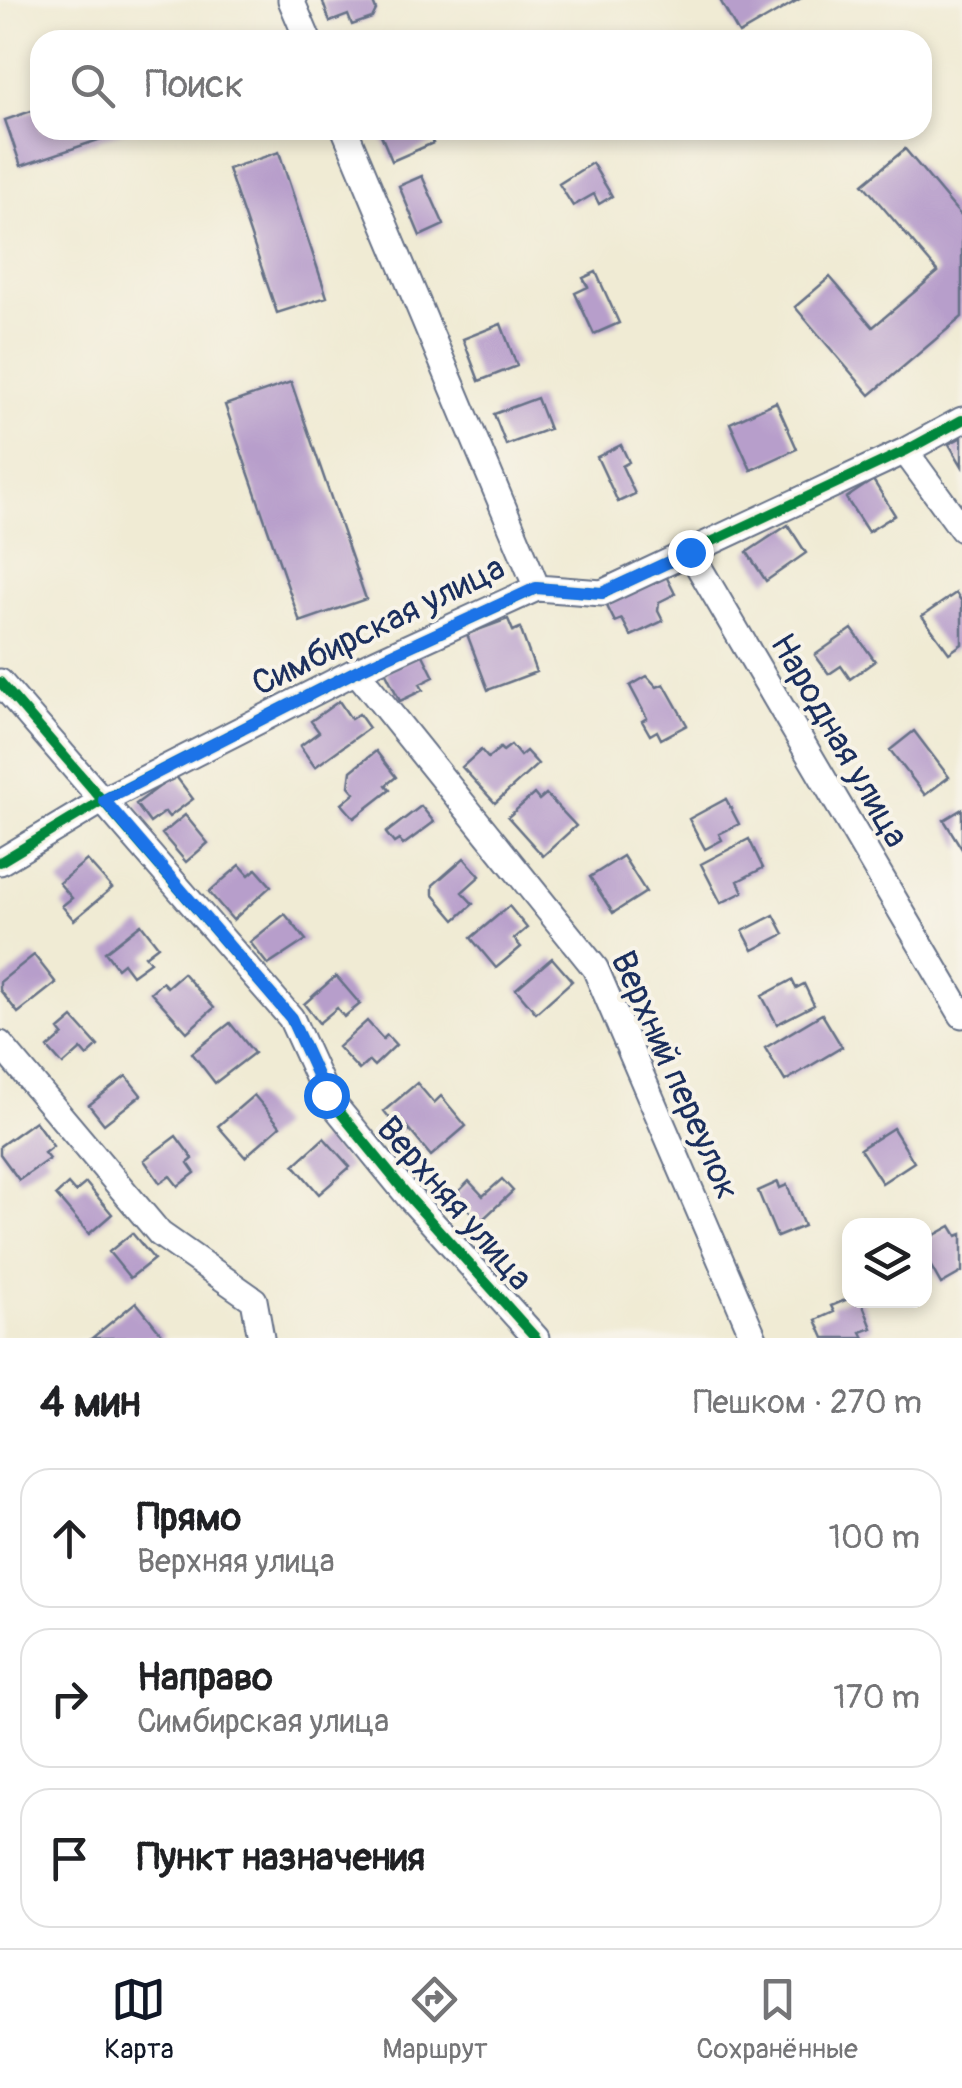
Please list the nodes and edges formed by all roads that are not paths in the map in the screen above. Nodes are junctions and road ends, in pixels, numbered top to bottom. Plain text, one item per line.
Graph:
1 (291, 0) edge
2 (304, 30) edge
3 (350, 140) edge
4 (962, 420) edge
5 (906, 451) junction
6 (962, 530) edge
7 (690, 552) junction
8 (536, 588) junction
9 (356, 671) junction
10 (0, 682) edge
11 (104, 800) junction
12 (0, 862) edge
13 (962, 1015) edge
14 (0, 1044) edge
15 (744, 1332) edge
16 (261, 1338) edge
17 (536, 1338) edge

1 - 2 street
3 - 8 street
4 - 5 street, Симбирская улица
5 - 6 street
5 - 7 street, Симбирская улица
7 - 8 street, Симбирская улица
7 - 13 street, Народная улица
8 - 9 street, Симбирская улица
9 - 11 street, Симбирская улица
9 - 15 street, Верхний переулок
10 - 11 street, Верхняя улица
11 - 12 street, Симбирская улица
11 - 17 street, Верхняя улица
14 - 16 street

